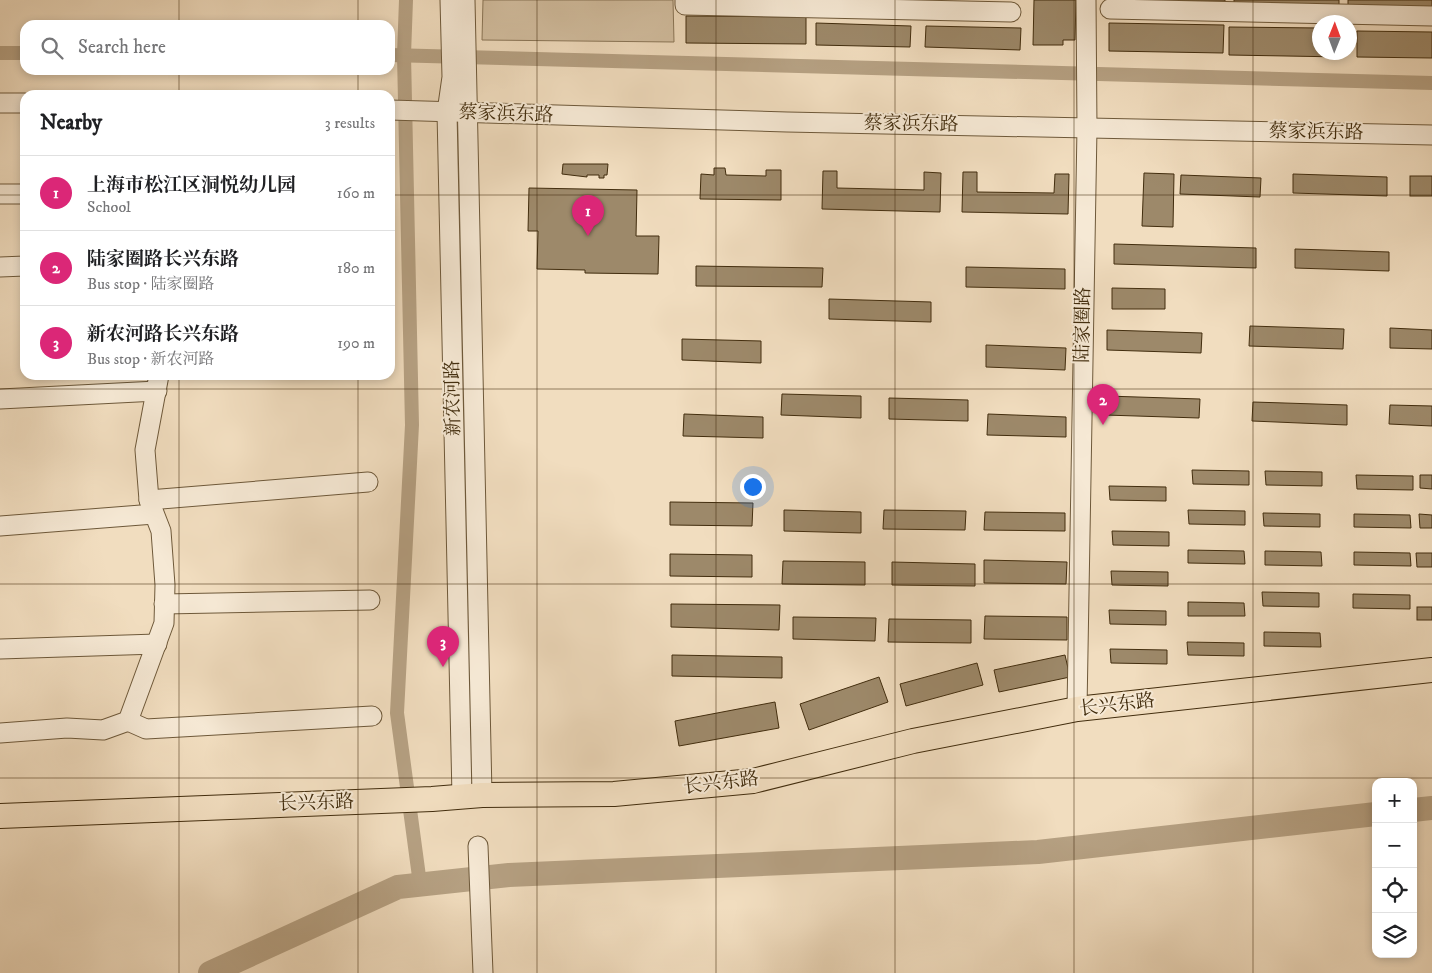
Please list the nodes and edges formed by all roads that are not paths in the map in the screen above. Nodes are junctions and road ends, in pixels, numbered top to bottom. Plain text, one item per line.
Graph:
1 (450, 0) edge
2 (465, 0) edge
3 (685, 0) edge
4 (1086, 0) edge
5 (1229, 6) edge
6 (1110, 10) dead end
7 (1011, 12) dead end
8 (1432, 16) edge
9 (459, 44) junction
10 (459, 78) junction
11 (0, 103) edge
12 (20, 103) edge
13 (395, 110) edge
14 (447, 112) junction
15 (466, 112) junction
16 (1087, 128) junction
17 (1432, 134) edge
18 (0, 194) edge
19 (20, 194) edge
20 (20, 266) edge
21 (0, 267) edge
22 (158, 383) edge
23 (0, 398) edge
24 (368, 482) dead end
25 (151, 507) junction
26 (0, 526) edge
27 (370, 600) dead end
28 (164, 604) junction
29 (157, 644) junction
30 (0, 649) edge
31 (1432, 670) edge
32 (1077, 709) junction
33 (372, 716) dead end
34 (128, 721) junction
35 (0, 732) edge
36 (472, 796) junction
37 (0, 816) edge
38 (478, 846) dead end
39 (483, 973) edge

1 - 9 street, 新农河路
2 - 9 street, 新农河路
3 - 7 street
4 - 16 street, 陆家圈路
5 - 6 street
5 - 8 street
9 - 10 street, 新农河路
10 - 14 street, 新农河路
10 - 15 street, 新农河路
11 - 12 street
13 - 14 street, 蔡家浜东路
14 - 15 street, 蔡家浜东路
14 - 36 street, 新农河路
15 - 16 street, 蔡家浜东路
15 - 36 street, 新农河路
16 - 17 street, 蔡家浜东路
16 - 32 street, 陆家圈路
18 - 19 street
20 - 21 street
22 - 23 street
22 - 25 street
24 - 25 street
25 - 26 street
25 - 28 street
27 - 28 street
28 - 29 street
29 - 30 street
29 - 34 street
31 - 32 main road, 长兴东路
32 - 36 main road, 长兴东路
33 - 34 street
34 - 35 street
36 - 37 main road, 长兴东路
38 - 39 street

